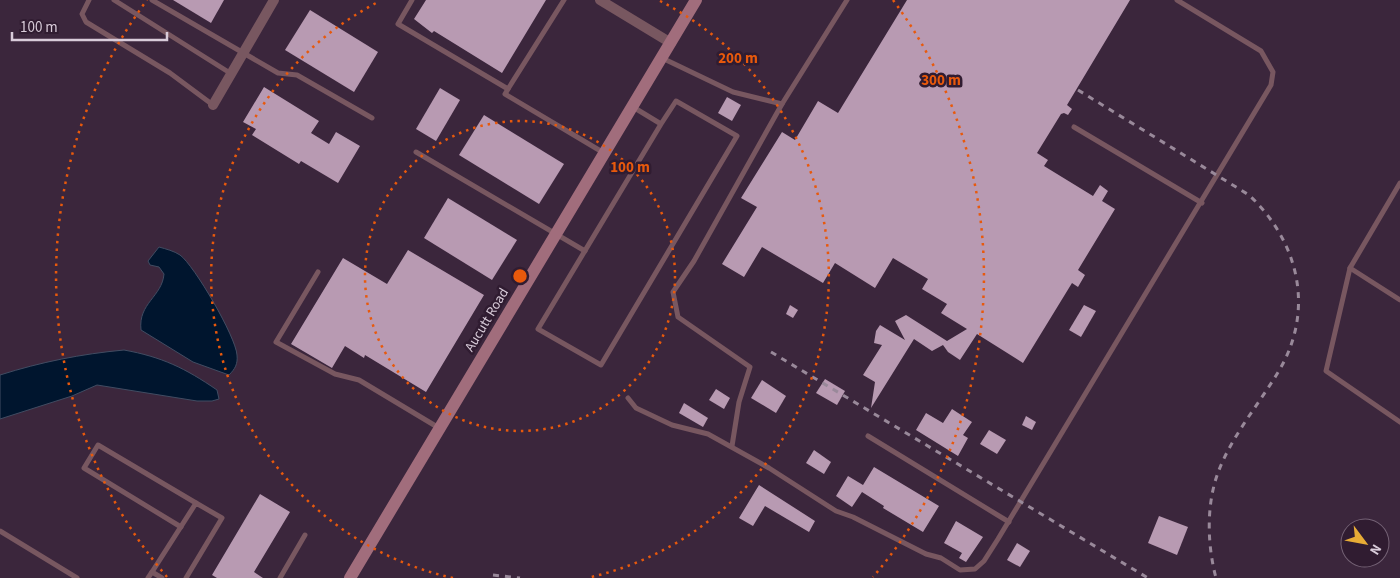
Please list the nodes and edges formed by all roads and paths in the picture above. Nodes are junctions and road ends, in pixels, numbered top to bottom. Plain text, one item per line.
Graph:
1 (89, 0) edge
2 (114, 0) edge
3 (152, 0) edge
4 (274, 0) edge
5 (412, 0) edge
6 (564, 0) edge
7 (600, 0) edge
8 (696, 0) edge
9 (847, 0) edge
10 (1177, 0) edge
11 (671, 43) junction
12 (242, 53) junction
13 (661, 58) junction
14 (230, 73) junction
15 (508, 89) junction
16 (782, 104) junction
17 (213, 106) joint
18 (632, 106) junction
19 (372, 118) dead end
20 (661, 124) junction
21 (1074, 127) dead end
22 (416, 152) dead end
23 (604, 154) junction
24 (1400, 183) edge
25 (1202, 203) junction
26 (556, 234) junction
27 (585, 251) junction
28 (1350, 268) junction
29 (318, 272) dead end
30 (1400, 300) edge
31 (628, 398) dead end
32 (1400, 422) edge
33 (439, 429) junction
34 (868, 436) dead end
35 (732, 446) junction
36 (196, 503) junction
37 (1009, 522) junction
38 (181, 527) junction
39 (0, 532) edge
40 (305, 535) dead end
41 (152, 572) junction
42 (77, 578) edge
43 (148, 578) edge
44 (162, 578) edge
45 (186, 578) edge
46 (280, 578) edge
47 (350, 578) edge

1 - 17 lane
2 - 14 lane
3 - 12 lane
4 - 12 street
5 - 15 lane
6 - 15 lane
7 - 11 street
8 - 11 street, Aucutt Road
9 - 16 lane
10 - 25 lane
11 - 13 street, Aucutt Road
12 - 14 street
12 - 19 lane
13 - 16 lane
13 - 18 street, Aucutt Road
14 - 17 street
15 - 23 lane
16 - 35 lane
18 - 20 lane
18 - 23 street, Aucutt Road
20 - 27 lane
20 - 27 lane
21 - 25 lane
22 - 26 lane
23 - 26 street, Aucutt Road
24 - 28 lane
25 - 37 lane
26 - 27 lane
26 - 33 street, Aucutt Road
28 - 30 lane
28 - 32 lane
29 - 33 lane
31 - 35 lane
33 - 47 street, Aucutt Road
34 - 37 lane
35 - 37 lane
36 - 38 lane
36 - 38 lane
36 - 45 lane
38 - 41 lane
39 - 42 lane
40 - 46 lane
41 - 43 lane
41 - 44 lane

